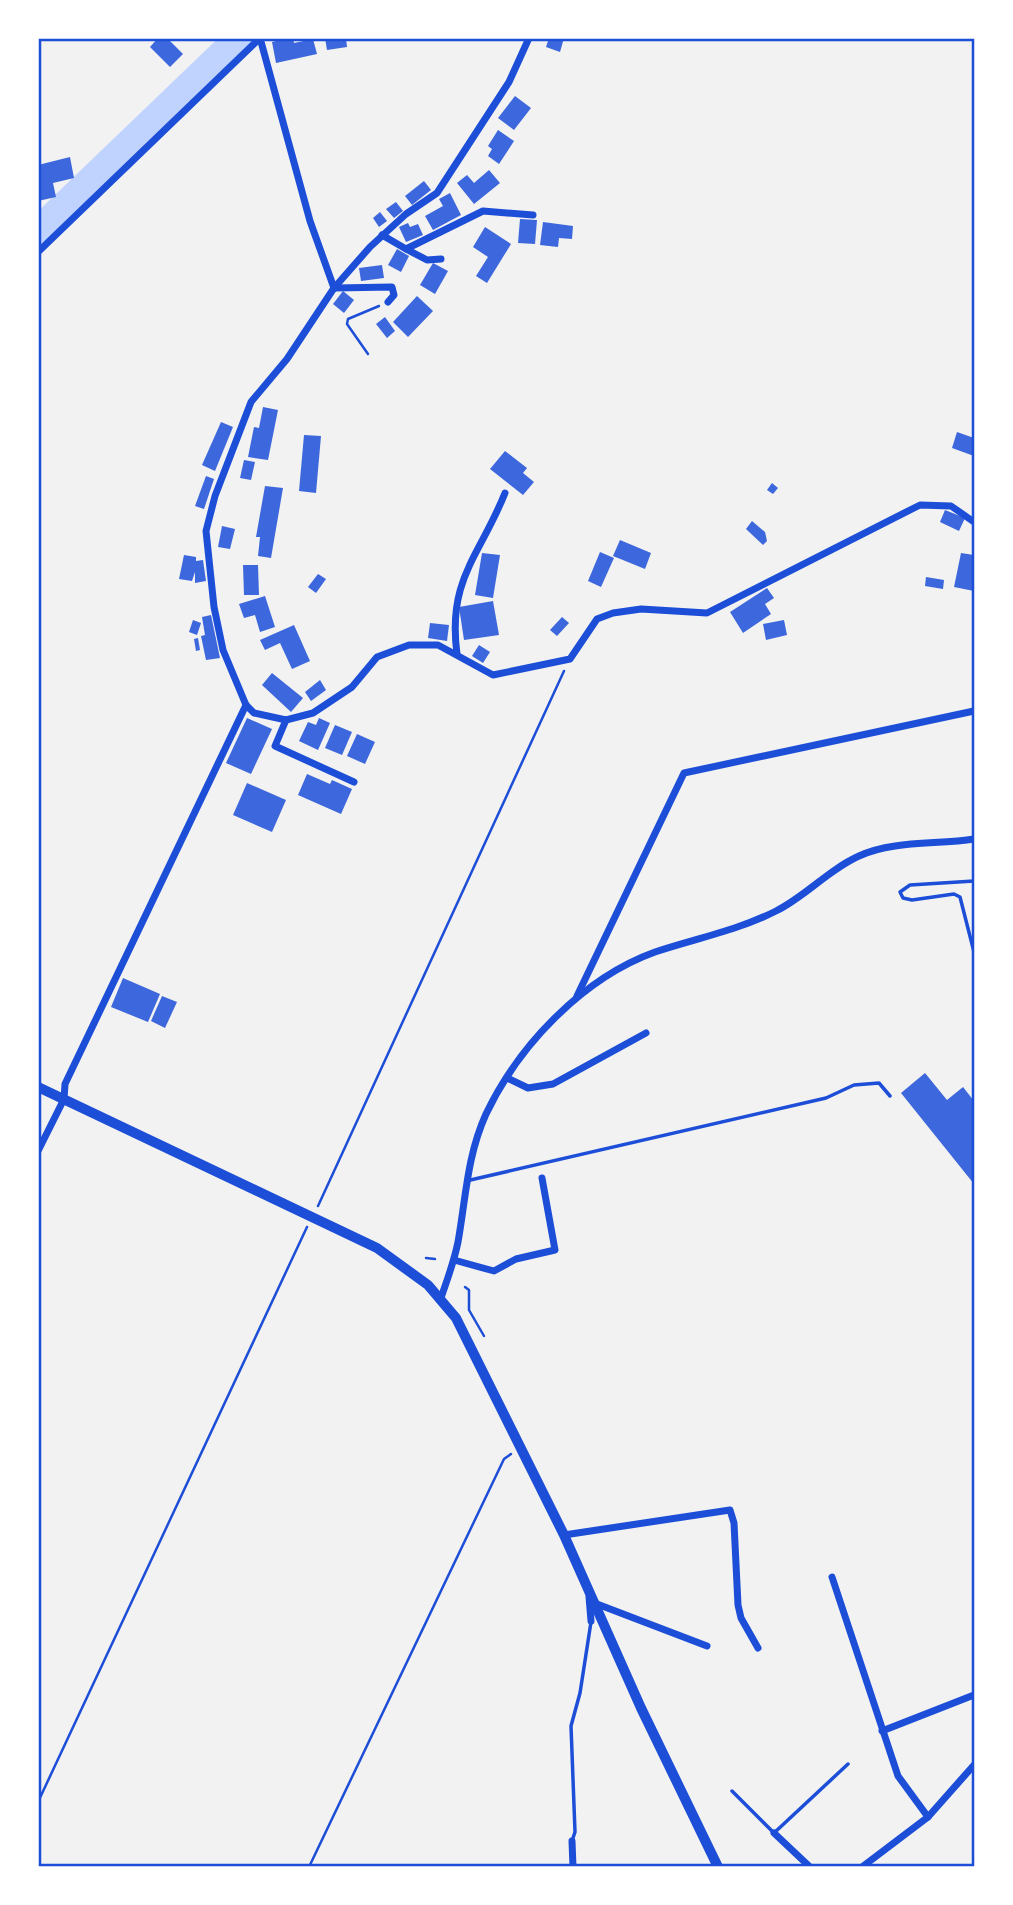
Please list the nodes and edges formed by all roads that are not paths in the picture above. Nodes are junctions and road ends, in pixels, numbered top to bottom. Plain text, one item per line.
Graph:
1 (529, 38) edge
2 (533, 215) dead end
3 (382, 235) junction
4 (406, 250) junction
5 (38, 253) edge
6 (441, 259) dead end
7 (334, 288) junction
8 (388, 302) road end
9 (505, 493) dead end
10 (975, 522) edge
11 (457, 654) junction
12 (246, 705) junction
13 (975, 711) edge
14 (286, 720) junction
15 (354, 782) dead end
16 (975, 839) edge
17 (974, 881) edge
18 (975, 952) edge
19 (575, 1000) junction
20 (646, 1033) dead end
21 (507, 1078) junction
22 (38, 1087) edge
23 (890, 1096) dead end
24 (64, 1099) junction
25 (38, 1151) edge
26 (542, 1178) dead end
27 (465, 1181) junction
28 (454, 1261) junction
29 (441, 1298) junction
30 (564, 1535) junction
31 (832, 1577) dead end
32 (588, 1585) junction
33 (597, 1604) junction
34 (591, 1621) joint
35 (707, 1646) dead end
36 (758, 1648) dead end
37 (975, 1695) edge
38 (882, 1731) junction
39 (848, 1764) dead end
40 (975, 1765) edge
41 (732, 1791) dead end
42 (928, 1817) junction
43 (774, 1833) junction
44 (572, 1841) joint
45 (573, 1867) edge
46 (718, 1867) edge
47 (810, 1867) edge
48 (862, 1867) edge

1 - 3 street
2 - 4 street
3 - 4 street
3 - 7 street
4 - 6 street
5 - 7 street
7 - 8 street
7 - 12 street
9 - 11 street
10 - 11 street
11 - 14 street
12 - 14 street
12 - 24 street
13 - 19 street
14 - 15 street
16 - 19 street
17 - 18 lane
19 - 21 street
20 - 21 street
21 - 27 street
22 - 24 main road
23 - 27 lane
24 - 25 street
24 - 29 main road
26 - 28 street
27 - 28 street
28 - 29 street
29 - 30 main road
30 - 32 main road
30 - 36 street
31 - 38 street
32 - 33 main road
32 - 34 street
33 - 35 street
33 - 46 main road
34 - 44 lane
37 - 38 street
38 - 42 street
39 - 43 lane
40 - 42 street
41 - 43 lane
42 - 48 street
43 - 47 street
44 - 45 street

